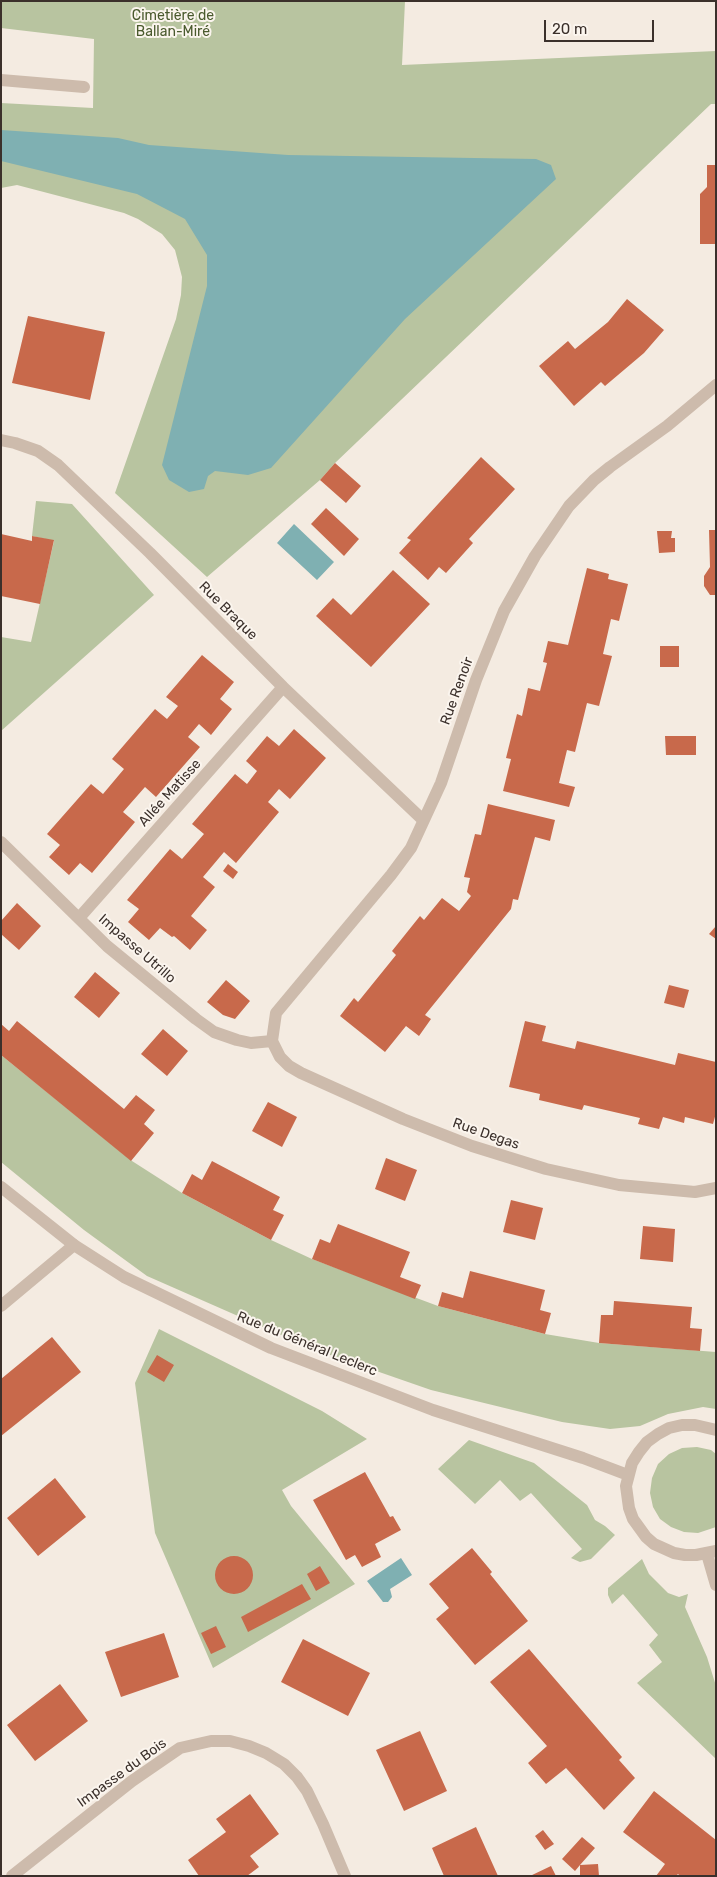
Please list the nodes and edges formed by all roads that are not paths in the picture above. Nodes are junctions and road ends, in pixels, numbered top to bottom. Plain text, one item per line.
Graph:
1 (1, 80) edge
2 (84, 87) dead end
3 (716, 385) edge
4 (1, 440) edge
5 (283, 687) junction
6 (423, 820) junction
7 (1, 842) edge
8 (79, 918) junction
9 (272, 1041) junction
10 (1, 1187) edge
11 (716, 1188) edge
12 (74, 1245) junction
13 (1, 1306) edge
14 (716, 1430) edge
15 (628, 1475) junction
16 (711, 1552) edge
17 (716, 1585) edge
18 (12, 1876) edge
19 (345, 1876) edge

1 - 2 street
3 - 6 street, Rue Renoir
4 - 5 street, Rue Braque
5 - 6 street, Rue Braque
5 - 8 street, Allée Matisse
6 - 9 street, Rue Renoir
7 - 8 street, Impasse Utrillo
8 - 9 street, Impasse Utrillo
9 - 11 street, Rue Degas
10 - 12 street, Rue du Général Leclerc
12 - 13 street
12 - 15 street, Rue du Général Leclerc
14 - 15 street
15 - 16 street
16 - 17 street
18 - 19 street, Impasse du Bois

